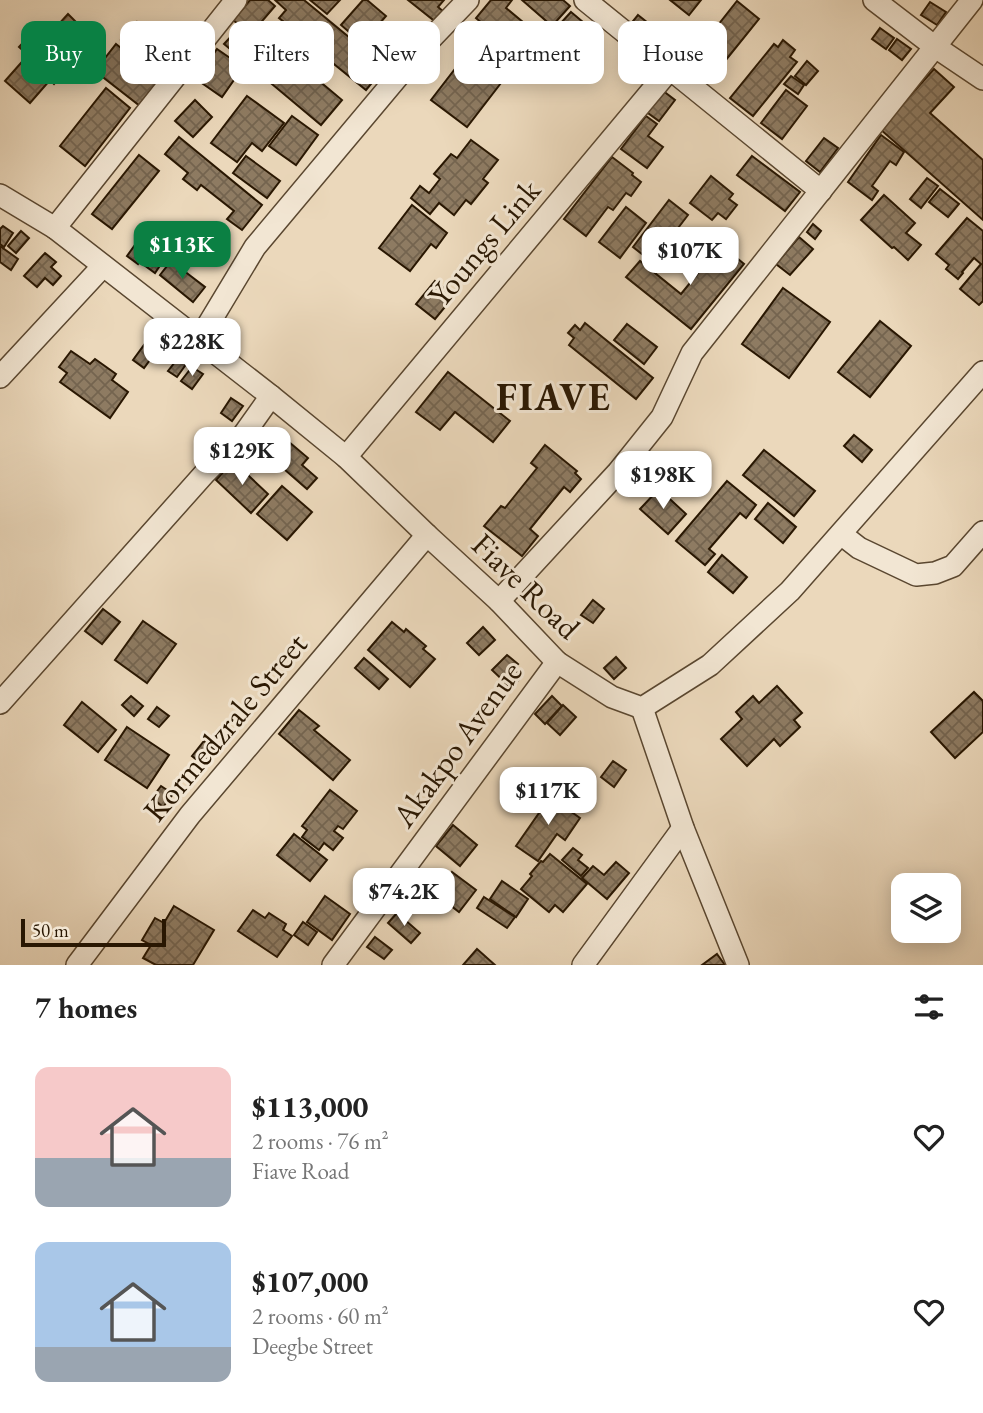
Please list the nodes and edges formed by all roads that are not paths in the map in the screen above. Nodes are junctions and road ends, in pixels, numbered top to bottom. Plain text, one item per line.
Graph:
1 (236, 0) edge
2 (468, 0) edge
3 (585, 0) edge
4 (874, 0) edge
5 (972, 0) edge
6 (618, 27) edge
7 (934, 46) junction
8 (983, 79) edge
9 (657, 84) edge
10 (689, 84) edge
11 (821, 191) junction
12 (0, 195) edge
13 (55, 228) junction
14 (103, 266) junction
15 (198, 340) junction
16 (983, 372) edge
17 (0, 377) edge
18 (271, 396) junction
19 (346, 457) junction
20 (983, 532) edge
21 (841, 534) junction
22 (427, 535) junction
23 (499, 601) junction
24 (557, 662) junction
25 (0, 703) edge
26 (642, 708) junction
27 (683, 828) junction
28 (77, 965) edge
29 (333, 965) edge
30 (583, 965) edge
31 (738, 965) edge

1 - 13 street
2 - 15 street
3 - 6 street
4 - 7 street
5 - 7 street
7 - 8 street
7 - 11 street
9 - 19 street, Youngs Link
10 - 11 street
11 - 23 street
12 - 13 street, Fiave Road
13 - 14 street, Fiave Road
14 - 15 street, Fiave Road
14 - 17 street
15 - 18 street, Fiave Road
16 - 21 street
18 - 19 street, Fiave Road
18 - 25 street
19 - 22 street, Fiave Road
20 - 21 street
21 - 26 street
22 - 23 street, Fiave Road
22 - 28 street, Kormedzrale Street
23 - 24 street, Fiave Road
24 - 26 street, Fiave Road
24 - 29 street, Akakpo Avenue
26 - 27 street
27 - 30 street
27 - 31 street

